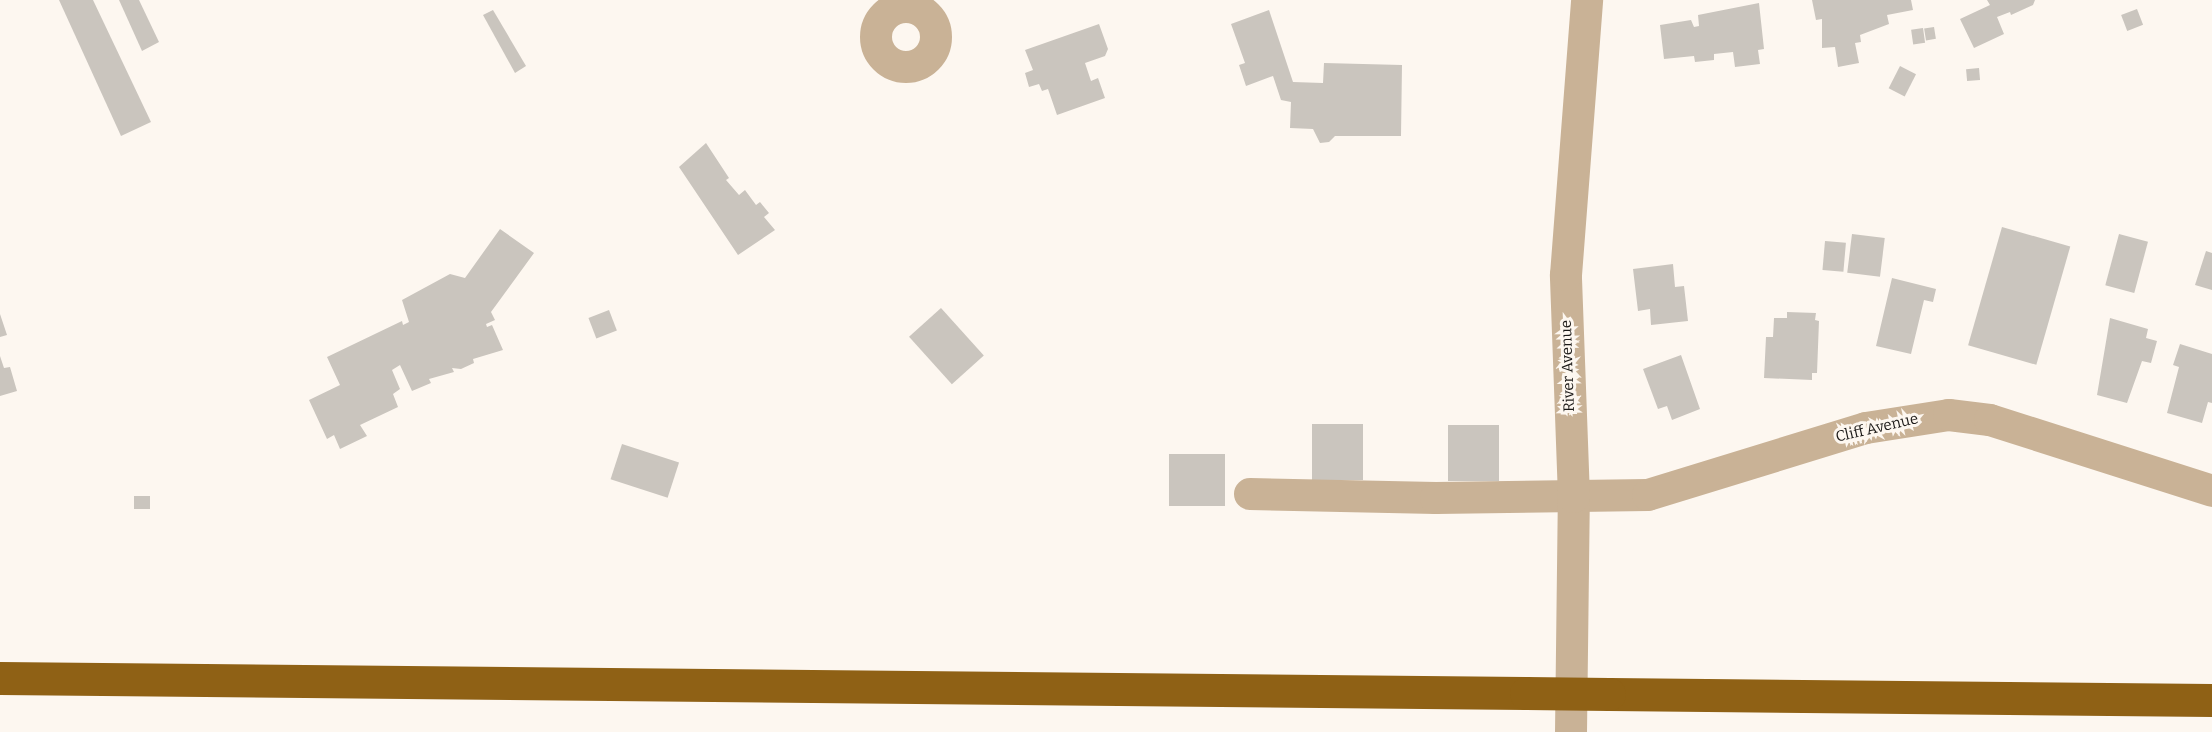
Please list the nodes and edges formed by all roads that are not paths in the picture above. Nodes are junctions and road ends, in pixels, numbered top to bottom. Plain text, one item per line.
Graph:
1 (1587, 0) edge
2 (2209, 482) edge
3 (1250, 494) dead end
4 (1574, 497) junction
5 (0, 678) edge
6 (2212, 700) edge
7 (1570, 732) edge

1 - 4 street, River Avenue
2 - 4 street, Cliff Avenue
3 - 4 street, Cliff Avenue
4 - 7 street, River Avenue
5 - 6 highway, bridge

